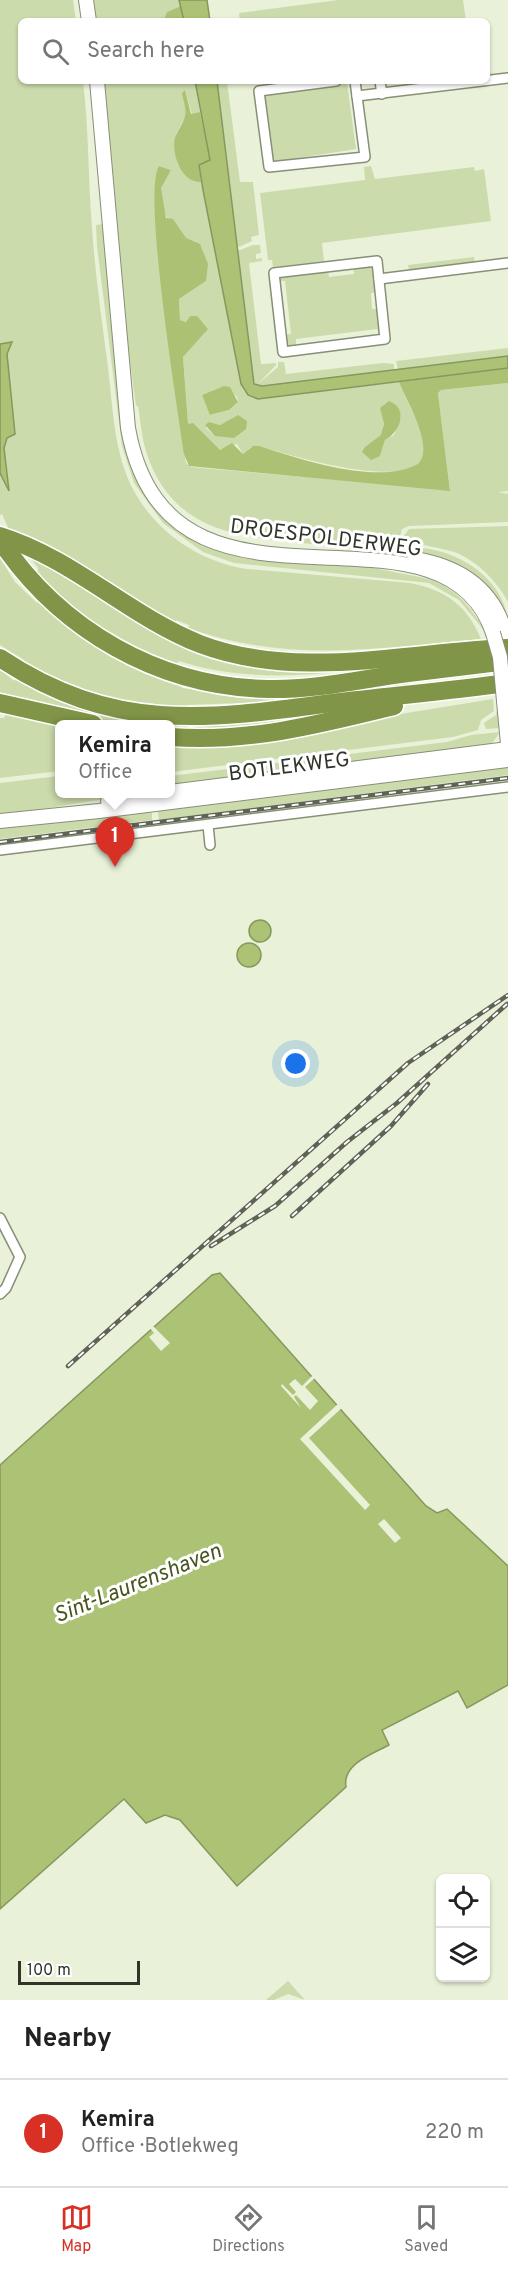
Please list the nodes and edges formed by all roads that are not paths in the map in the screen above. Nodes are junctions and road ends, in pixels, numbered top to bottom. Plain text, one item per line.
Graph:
1 (86, 0) edge
2 (89, 18) edge
3 (508, 78) edge
4 (490, 80) edge
5 (97, 84) edge
6 (313, 84) edge
7 (355, 84) edge
8 (380, 84) edge
9 (450, 84) edge
10 (382, 94) junction
11 (357, 96) junction
12 (508, 263) edge
13 (379, 279) junction
14 (0, 538) edge
15 (504, 639) edge
16 (0, 658) edge
17 (508, 661) edge
18 (472, 688) junction
19 (506, 692) edge
20 (3, 704) edge
21 (75, 720) edge
22 (175, 737) edge
23 (508, 744) edge
24 (508, 749) edge
25 (508, 760) edge
26 (508, 786) edge
27 (175, 791) edge
28 (127, 798) edge
29 (75, 811) junction
30 (0, 820) edge
31 (208, 825) junction
32 (210, 845) dead end
33 (0, 850) edge
34 (0, 1218) edge
35 (0, 1294) edge

1 - 2 main road
3 - 4 street
5 - 15 main road, DROESPOLDERWEG
6 - 11 street
7 - 11 street
8 - 10 street
9 - 10 street
10 - 11 street
12 - 13 street
13 - 13 street
14 - 15 highway
14 - 17 highway
15 - 19 main road, DROESPOLDERWEG, bridge
16 - 18 highway
18 - 19 highway
18 - 22 highway
19 - 23 main road, DROESPOLDERWEG
20 - 21 highway
24 - 27 main road, BOTLEKWEG
25 - 29 main road, BOTLEKWEG
26 - 31 street
28 - 29 main road, BOTLEKWEG
29 - 30 main road, BOTLEKWEG
31 - 32 street
31 - 33 street
34 - 35 street

